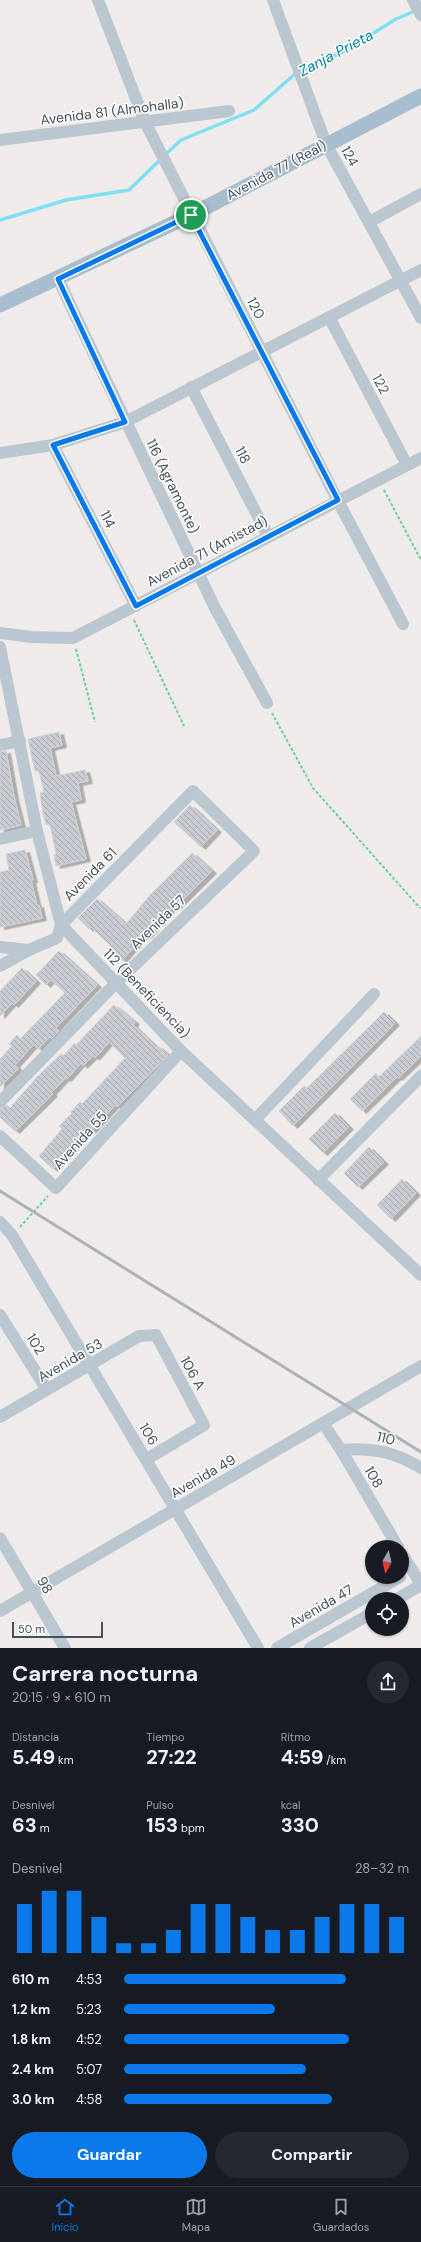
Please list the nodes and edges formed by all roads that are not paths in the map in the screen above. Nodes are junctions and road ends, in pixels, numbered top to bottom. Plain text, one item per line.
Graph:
1 (98, 0) edge
2 (273, 0) edge
3 (413, 0) edge
4 (421, 15) edge
5 (421, 96) edge
6 (228, 112) dead end
7 (145, 122) junction
8 (0, 140) edge
9 (326, 144) junction
10 (421, 194) edge
11 (191, 215) junction
12 (369, 222) junction
13 (421, 270) edge
14 (58, 279) junction
15 (400, 280) junction
16 (0, 305) edge
17 (329, 317) junction
18 (421, 318) edge
19 (262, 352) junction
20 (191, 387) junction
21 (125, 422) junction
22 (53, 445) junction
23 (0, 453) edge
24 (421, 458) edge
25 (407, 465) junction
26 (338, 500) junction
27 (268, 536) junction
28 (198, 572) junction
29 (132, 608) junction
30 (403, 624) dead end
31 (0, 633) edge
32 (0, 647) edge
33 (267, 703) road end
34 (20, 740) junction
35 (0, 745) edge
36 (193, 791) joint
37 (37, 831) junction
38 (0, 839) edge
39 (61, 925) junction
40 (0, 947) edge
41 (29, 950) junction
42 (0, 966) edge
43 (116, 983) junction
44 (374, 994) dead end
45 (181, 1051) junction
46 (421, 1076) edge
47 (0, 1102) edge
48 (255, 1120) junction
49 (0, 1136) edge
50 (318, 1180) junction
51 (0, 1222) edge
52 (421, 1275) edge
53 (0, 1315) edge
54 (156, 1336) joint
55 (91, 1366) junction
56 (421, 1366) edge
57 (48, 1390) junction
58 (0, 1417) edge
59 (323, 1423) junction
60 (341, 1450) junction
61 (147, 1459) junction
62 (421, 1468) edge
63 (176, 1509) junction
64 (0, 1538) edge
65 (394, 1540) edge
66 (409, 1577) edge
67 (388, 1584) edge
68 (421, 1585) edge
69 (32, 1592) junction
70 (409, 1592) edge
71 (0, 1611) edge
72 (365, 1617) edge
73 (65, 1648) edge
74 (258, 1648) edge
75 (277, 1648) edge
76 (310, 1648) edge

1 - 7 street, 120
2 - 9 street, 124
3 - 4 street
5 - 9 main road, Avenida 77 (Real)
6 - 7 street, Avenida 81 (Almohalla)
7 - 8 street, Avenida 81 (Almohalla)
7 - 11 street, 120
9 - 11 main road, Avenida 77 (Real)
9 - 12 street, 124
10 - 12 street
11 - 14 main road, Avenida 77 (Real)
11 - 19 street, 120
12 - 15 street, 124
13 - 15 street
14 - 16 main road, Avenida 77 (Real)
14 - 21 street, 116 (Agramonte)
15 - 17 street
15 - 18 street, 124
17 - 19 street
17 - 25 street, 122
19 - 20 street
19 - 26 street, 120
20 - 21 street
20 - 27 street, 118
21 - 22 street
21 - 28 street, 116 (Agramonte)
22 - 23 street
22 - 29 street, 114
24 - 25 street, Avenida 71 (Amistad)
25 - 26 street, Avenida 71 (Amistad)
26 - 27 street, Avenida 71 (Amistad)
26 - 30 street, 120
27 - 28 street, Avenida 71 (Amistad)
28 - 29 street, Avenida 71 (Amistad)
28 - 33 street, 116 (Agramonte)
29 - 31 street, Avenida 71 (Amistad)
32 - 34 street, 112 (Beneficiencia)
34 - 35 street
34 - 37 street, 112 (Beneficiencia)
36 - 39 street, Avenida 61
36 - 43 street, Avenida 57
37 - 38 street
37 - 39 street, 112 (Beneficiencia)
39 - 41 street, Avenida 61
39 - 43 street, 112 (Beneficiencia)
40 - 41 street, Avenida 61
41 - 42 street
43 - 45 street, 112 (Beneficiencia)
43 - 47 street, Avenida 57
44 - 48 street
45 - 48 street, 112 (Beneficiencia)
45 - 49 street, Avenida 55
46 - 50 street
48 - 50 street, 112 (Beneficiencia)
50 - 52 street, 112 (Beneficiencia)
51 - 55 street, 106
53 - 57 street, 102
54 - 55 street, Avenida 53
54 - 61 street, 106 A
55 - 57 street, Avenida 53
55 - 61 street, 106
56 - 59 street, Avenida 49
57 - 58 street, Avenida 53
59 - 60 street, 108
59 - 63 street, Avenida 49
60 - 62 street, 110
60 - 65 street, 108
61 - 63 street, 106
63 - 69 street, Avenida 49
63 - 74 street, 106
64 - 69 street, 98
66 - 68 street
67 - 75 street, Avenida 47
68 - 70 street
69 - 71 street, Avenida 49
69 - 73 street, 98
72 - 76 street

